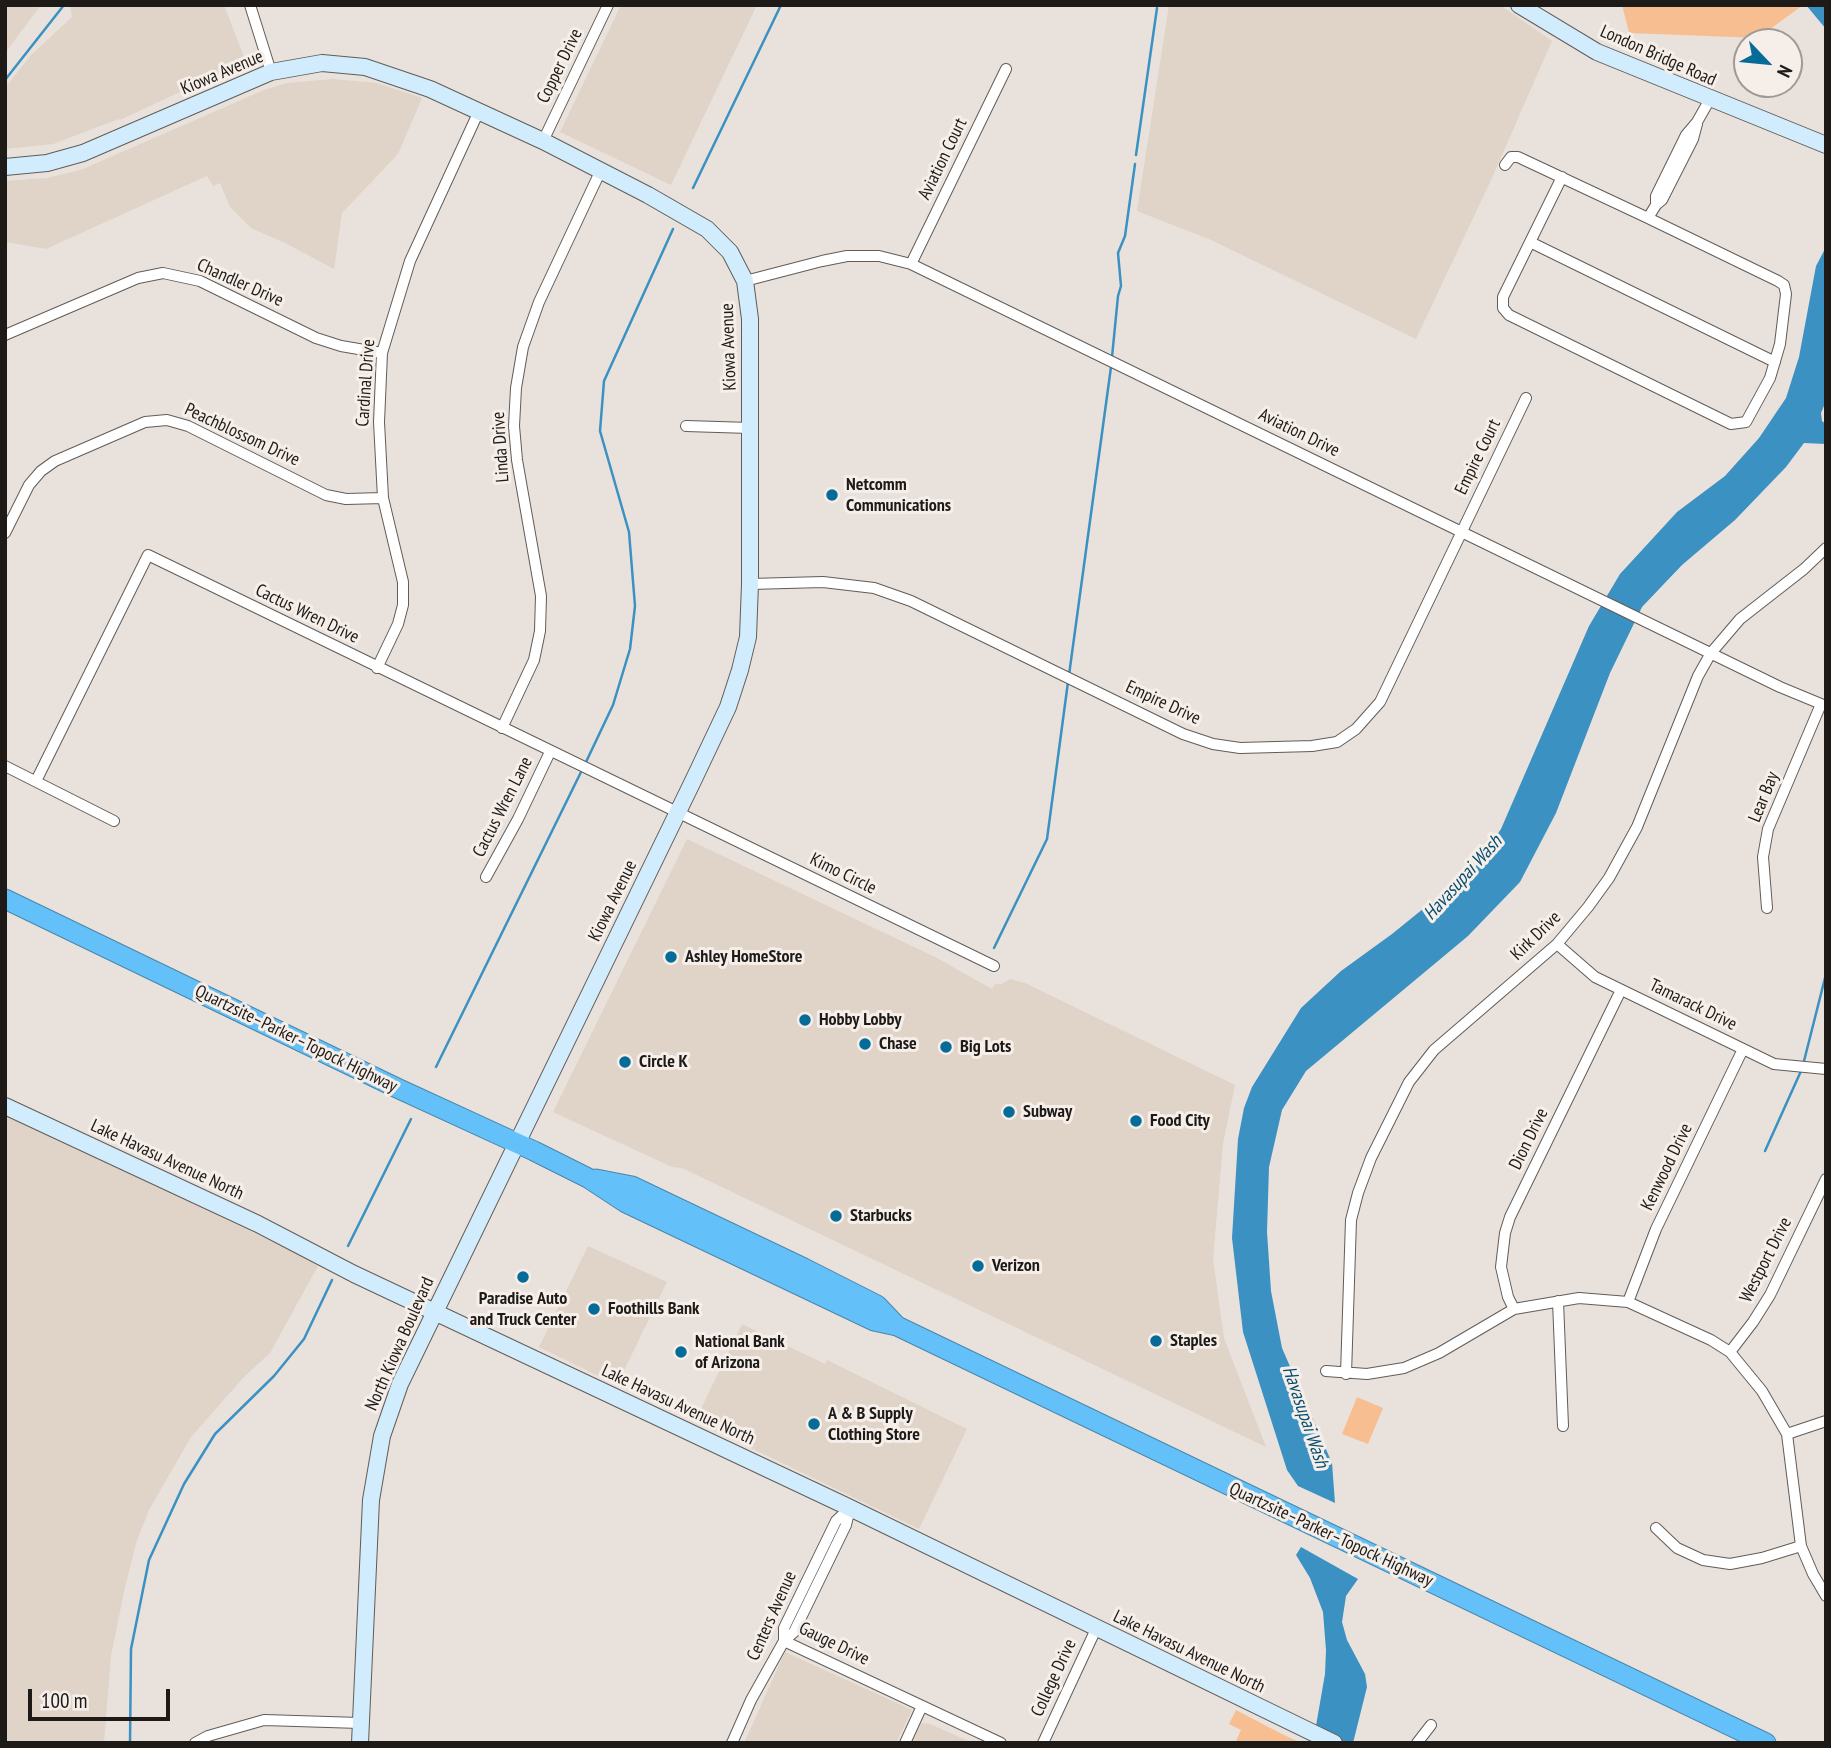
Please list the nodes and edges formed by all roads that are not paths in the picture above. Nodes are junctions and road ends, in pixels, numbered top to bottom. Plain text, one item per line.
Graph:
1 (250, 5) edge
2 (608, 5) edge
3 (1519, 5) edge
4 (1006, 69) dead end
5 (271, 72) junction
6 (1710, 99) junction
7 (479, 111) junction
8 (543, 141) junction
9 (1826, 145) edge
10 (1505, 166) dead end
11 (5, 167) edge
12 (601, 170) junction
13 (1562, 177) junction
14 (1648, 218) junction
15 (1530, 242) junction
16 (911, 264) junction
17 (745, 281) junction
18 (5, 335) edge
19 (382, 353) junction
20 (1775, 362) junction
21 (1526, 398) dead end
22 (686, 426) dead end
23 (750, 428) junction
24 (383, 498) junction
25 (1461, 531) junction
26 (5, 533) edge
27 (1826, 548) edge
28 (750, 584) junction
29 (1711, 653) junction
30 (377, 668) junction
31 (1823, 705) edge
32 (502, 728) junction
33 (550, 752) junction
34 (5, 766) edge
35 (36, 781) junction
36 (677, 814) junction
37 (114, 821) dead end
38 (486, 877) dead end
39 (5, 899) edge
40 (1767, 908) dead end
41 (1557, 944) junction
42 (994, 966) dead end
43 (1621, 990) junction
44 (1743, 1049) junction
45 (1826, 1069) edge
46 (5, 1106) edge
47 (516, 1142) junction
48 (1826, 1179) edge
49 (1558, 1301) junction
50 (1628, 1302) junction
51 (1514, 1309) junction
52 (434, 1312) junction
53 (1730, 1352) junction
54 (1326, 1371) dead end
55 (1346, 1374) junction
56 (1826, 1421) edge
57 (1563, 1426) dead end
58 (1787, 1434) junction
59 (850, 1508) junction
60 (1657, 1528) dead end
61 (1801, 1546) junction
62 (1826, 1596) edge
63 (1096, 1629) junction
64 (784, 1641) junction
65 (922, 1706) junction
66 (360, 1723) junction
67 (1431, 1725) dead end
68 (195, 1743) edge
69 (360, 1743) edge
70 (732, 1743) edge
71 (905, 1743) edge
72 (1001, 1743) edge
73 (1042, 1743) edge
74 (1334, 1743) edge
75 (1417, 1743) edge
76 (1766, 1743) edge

1 - 5 street
2 - 8 street, Copper Drive
3 - 6 street, London Bridge Road
4 - 16 street, Aviation Court
5 - 7 street, Kiowa Avenue
5 - 11 street, Kiowa Avenue
6 - 9 street, London Bridge Road
6 - 14 street
7 - 8 street, Kiowa Avenue
7 - 19 street, Cardinal Drive
8 - 12 street, Kiowa Avenue
10 - 13 street
12 - 17 street, Kiowa Avenue
12 - 32 street, Linda Drive
13 - 14 street
13 - 15 street
14 - 20 street
15 - 20 street
15 - 20 street
16 - 17 street, Aviation Drive
16 - 25 street, Aviation Drive
17 - 23 street, Kiowa Avenue
18 - 19 street, Chandler Drive
19 - 24 street, Cardinal Drive
21 - 25 street, Empire Court
22 - 23 street
23 - 28 street, Kiowa Avenue
24 - 26 street, Peachblossom Drive
24 - 30 street, Cardinal Drive
25 - 28 street, Empire Drive
25 - 29 street, Aviation Drive
27 - 29 street, Kirk Drive
28 - 36 street, Kiowa Avenue
29 - 31 street, Aviation Drive
29 - 41 street, Kirk Drive
30 - 32 street, Cactus Wren Drive
30 - 35 street, Cactus Wren Drive
31 - 40 street, Lear Bay
32 - 33 street, Cactus Wren Drive
33 - 36 street, Cactus Wren Drive
33 - 38 street, Cactus Wren Lane
34 - 35 street
35 - 37 street
36 - 42 street, Kimo Circle
36 - 47 street, Kiowa Avenue
39 - 47 highway, Quartzsite–Parker–Topock Highway
41 - 43 street, Tamarack Drive
41 - 55 street, Kirk Drive
43 - 44 street, Tamarack Drive
43 - 51 street, Dion Drive
44 - 45 street, Tamarack Drive
44 - 50 street, Kenwood Drive
46 - 52 street, Lake Havasu Avenue North
47 - 52 street, North Kiowa Boulevard
47 - 76 highway, Quartzsite–Parker–Topock Highway
48 - 53 street, Westport Drive
49 - 50 street
49 - 51 street
49 - 57 street
50 - 53 street
51 - 55 street
52 - 59 street, Lake Havasu Avenue North
52 - 66 street, North Kiowa Boulevard
53 - 58 street
54 - 55 street
56 - 58 street
58 - 61 street
59 - 63 street, Lake Havasu Avenue North
59 - 64 street, Centers Avenue
60 - 61 street
61 - 62 street
63 - 73 street, College Drive
63 - 74 street, Lake Havasu Avenue North
64 - 65 street, Gauge Drive
64 - 70 street, Centers Avenue
65 - 71 street
65 - 72 street, Gauge Drive
66 - 68 street
66 - 69 street, North Kiowa Boulevard
67 - 75 street

